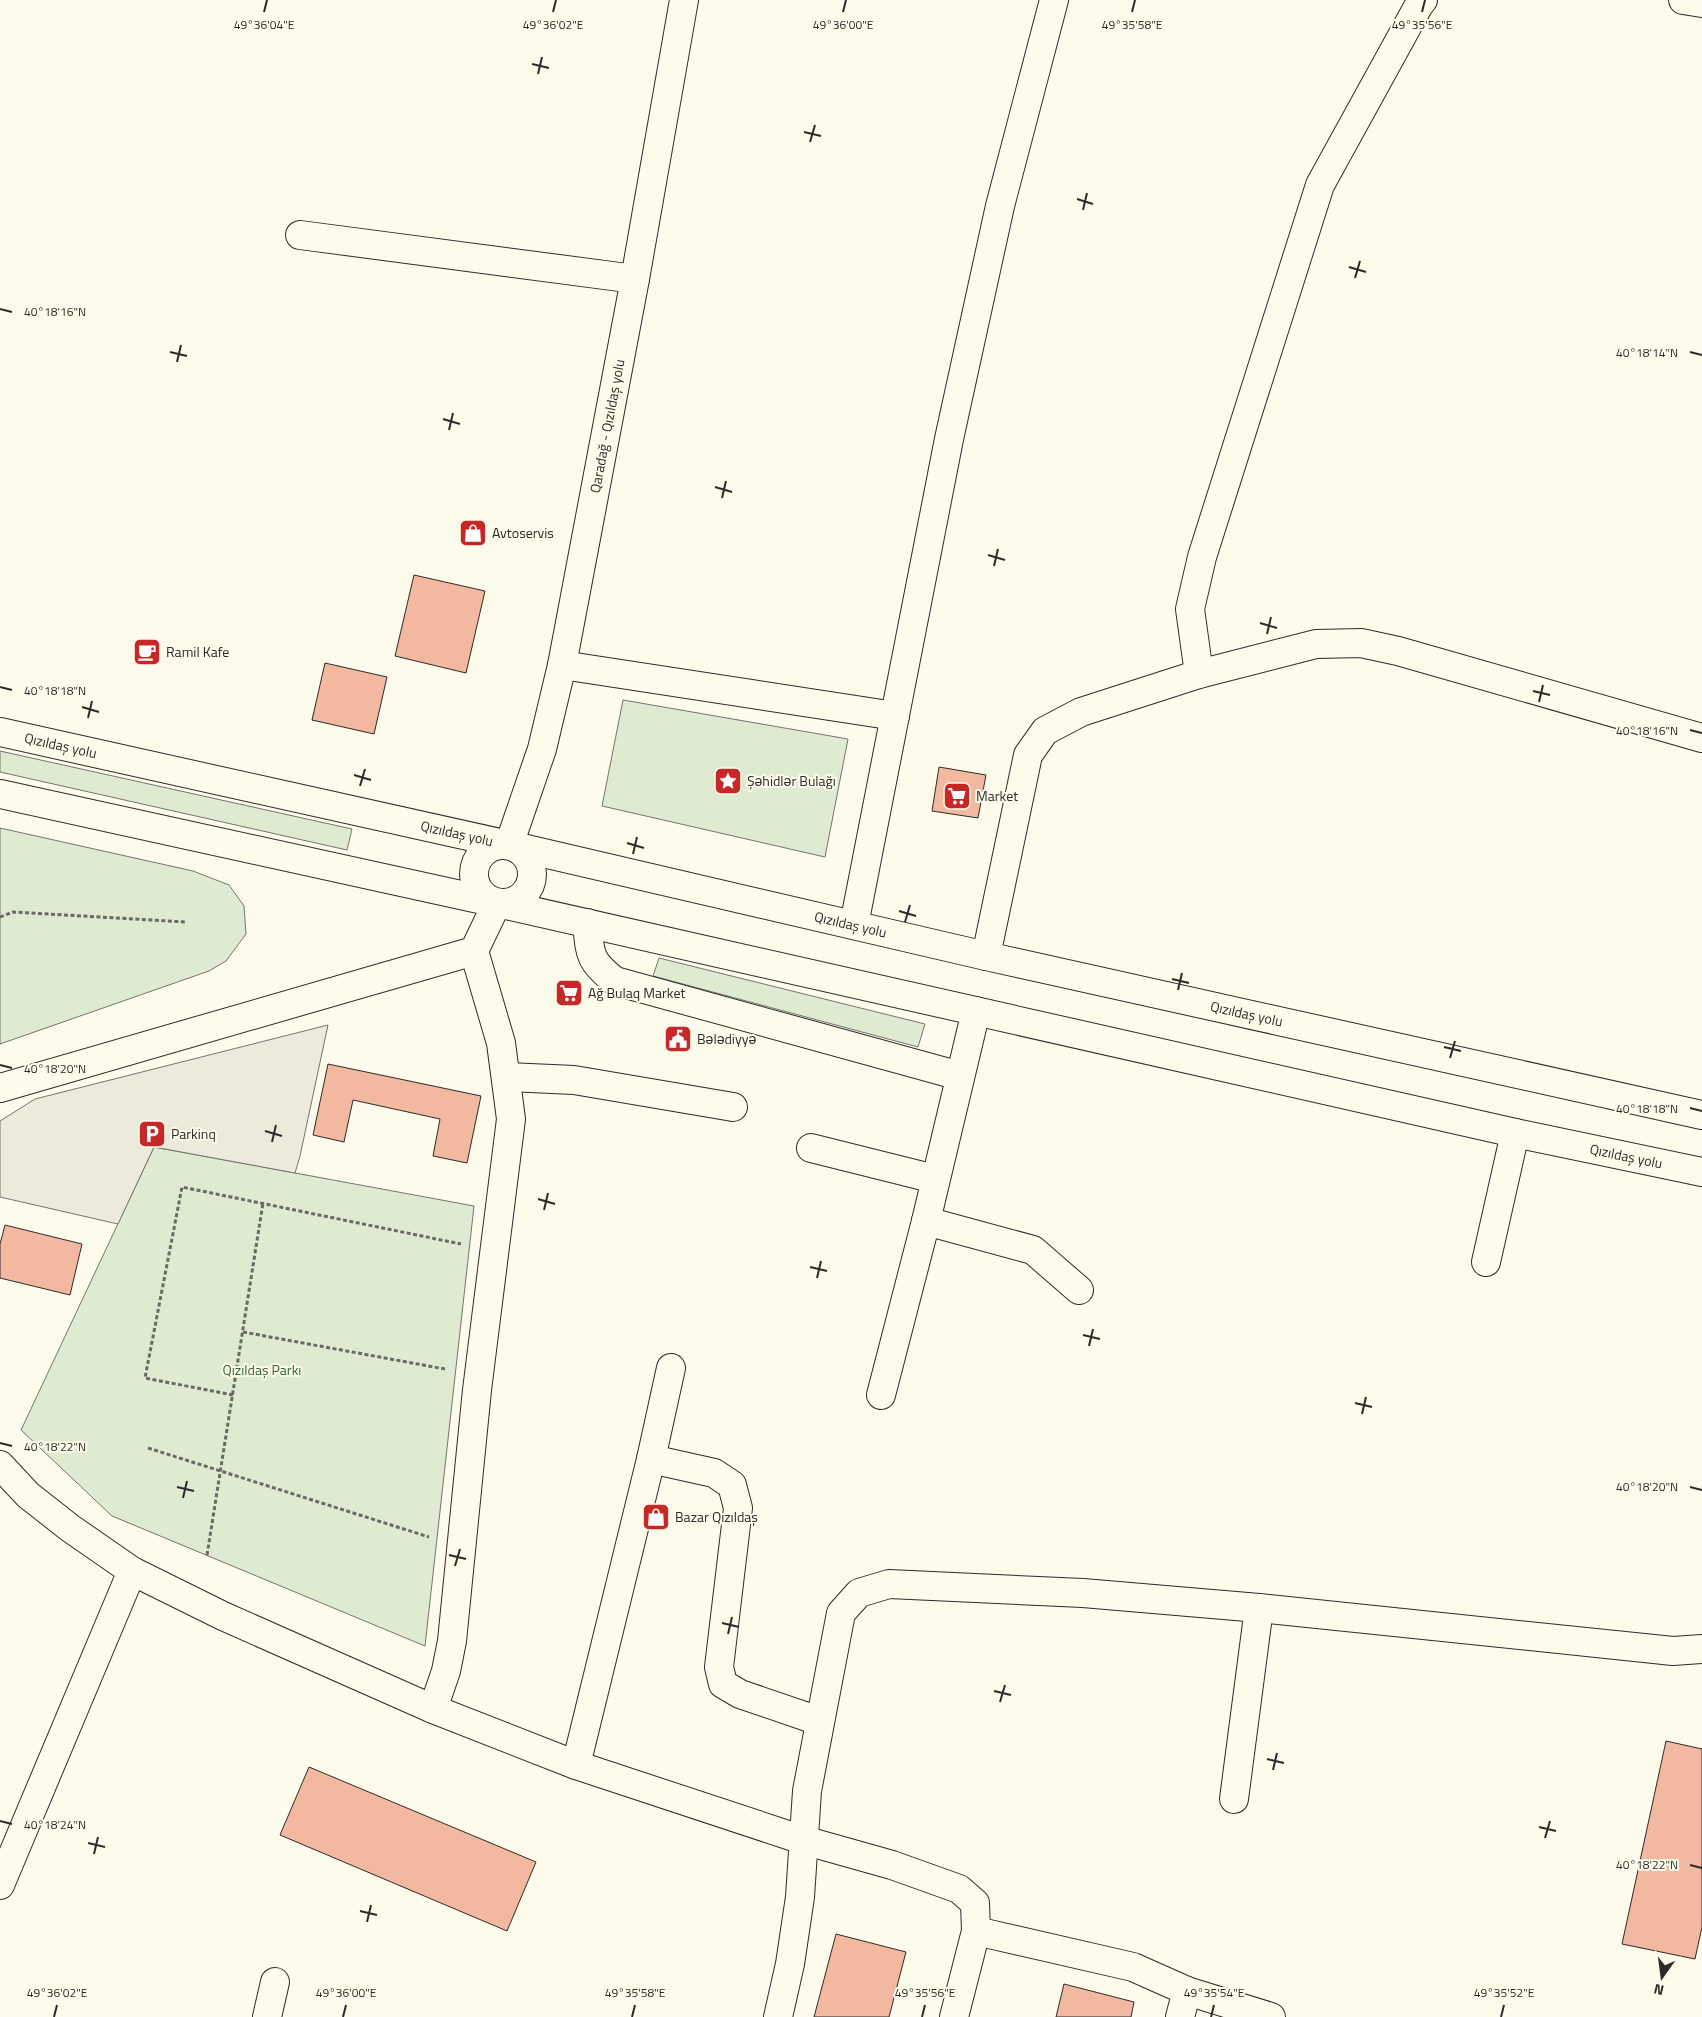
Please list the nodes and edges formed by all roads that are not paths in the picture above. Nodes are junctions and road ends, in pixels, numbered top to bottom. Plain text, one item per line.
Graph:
1 (684, 0) edge
2 (1054, 0) edge
3 (1423, 0) edge
4 (1683, 0) edge
5 (1702, 3) edge
6 (300, 235) dead end
7 (635, 278) junction
8 (562, 665) junction
9 (1199, 674) junction
10 (895, 716) junction
11 (0, 732) edge
12 (1702, 738) edge
13 (0, 794) edge
14 (510, 846) junction
15 (497, 903) junction
16 (588, 923) junction
17 (854, 925) junction
18 (474, 951) junction
19 (986, 956) junction
20 (976, 1011) junction
21 (960, 1076) junction
22 (506, 1077) junction
23 (1, 1086) edge
24 (733, 1107) dead end
25 (1702, 1116) edge
26 (1515, 1133) junction
27 (811, 1148) dead end
28 (1702, 1172) edge
29 (935, 1179) junction
30 (926, 1221) junction
31 (1486, 1262) dead end
32 (1079, 1290) dead end
33 (671, 1368) dead end
34 (881, 1395) dead end
35 (651, 1459) junction
36 (0, 1465) edge
37 (132, 1571) junction
38 (1259, 1608) junction
39 (1702, 1649) edge
40 (433, 1709) junction
41 (820, 1721) junction
42 (576, 1765) junction
43 (1234, 1799) dead end
44 (803, 1840) junction
45 (0, 1885) edge
46 (976, 1932) junction
47 (275, 1982) dead end
48 (1187, 1991) junction
49 (267, 2017) edge
50 (778, 2017) edge
51 (954, 2017) edge
52 (1180, 2017) edge
53 (1271, 2017) edge

1 - 7 street, Qaradağ - Qızıldaş yolu
2 - 10 street
3 - 9 street
4 - 5 street
6 - 7 street
7 - 8 street, Qaradağ - Qızıldaş yolu
8 - 10 street
8 - 14 street, Qaradağ - Qızıldaş yolu
9 - 12 street
9 - 19 street
10 - 17 street
11 - 14 street, Qızıldaş yolu
13 - 15 street, Qızıldaş yolu
14 - 15 street
14 - 15 street
14 - 17 street, Qızıldaş yolu
15 - 16 street, Qızıldaş yolu
15 - 18 street
16 - 20 street, Qızıldaş yolu
16 - 21 street
17 - 19 street, Qızıldaş yolu
18 - 22 street
18 - 23 street
19 - 25 street, Qızıldaş yolu
20 - 21 street
20 - 26 street, Qızıldaş yolu
21 - 29 street
22 - 24 street
22 - 40 street
26 - 28 street, Qızıldaş yolu
26 - 31 street
27 - 29 street
29 - 30 street
30 - 32 street
30 - 34 street
33 - 35 street
35 - 41 street
35 - 42 street
36 - 37 street
37 - 40 street
37 - 45 street
38 - 39 street
38 - 41 street
38 - 43 street
40 - 42 street
41 - 44 street
42 - 44 street
44 - 46 street
44 - 50 street
46 - 48 street
46 - 51 street
47 - 49 street
48 - 52 street
48 - 53 street

